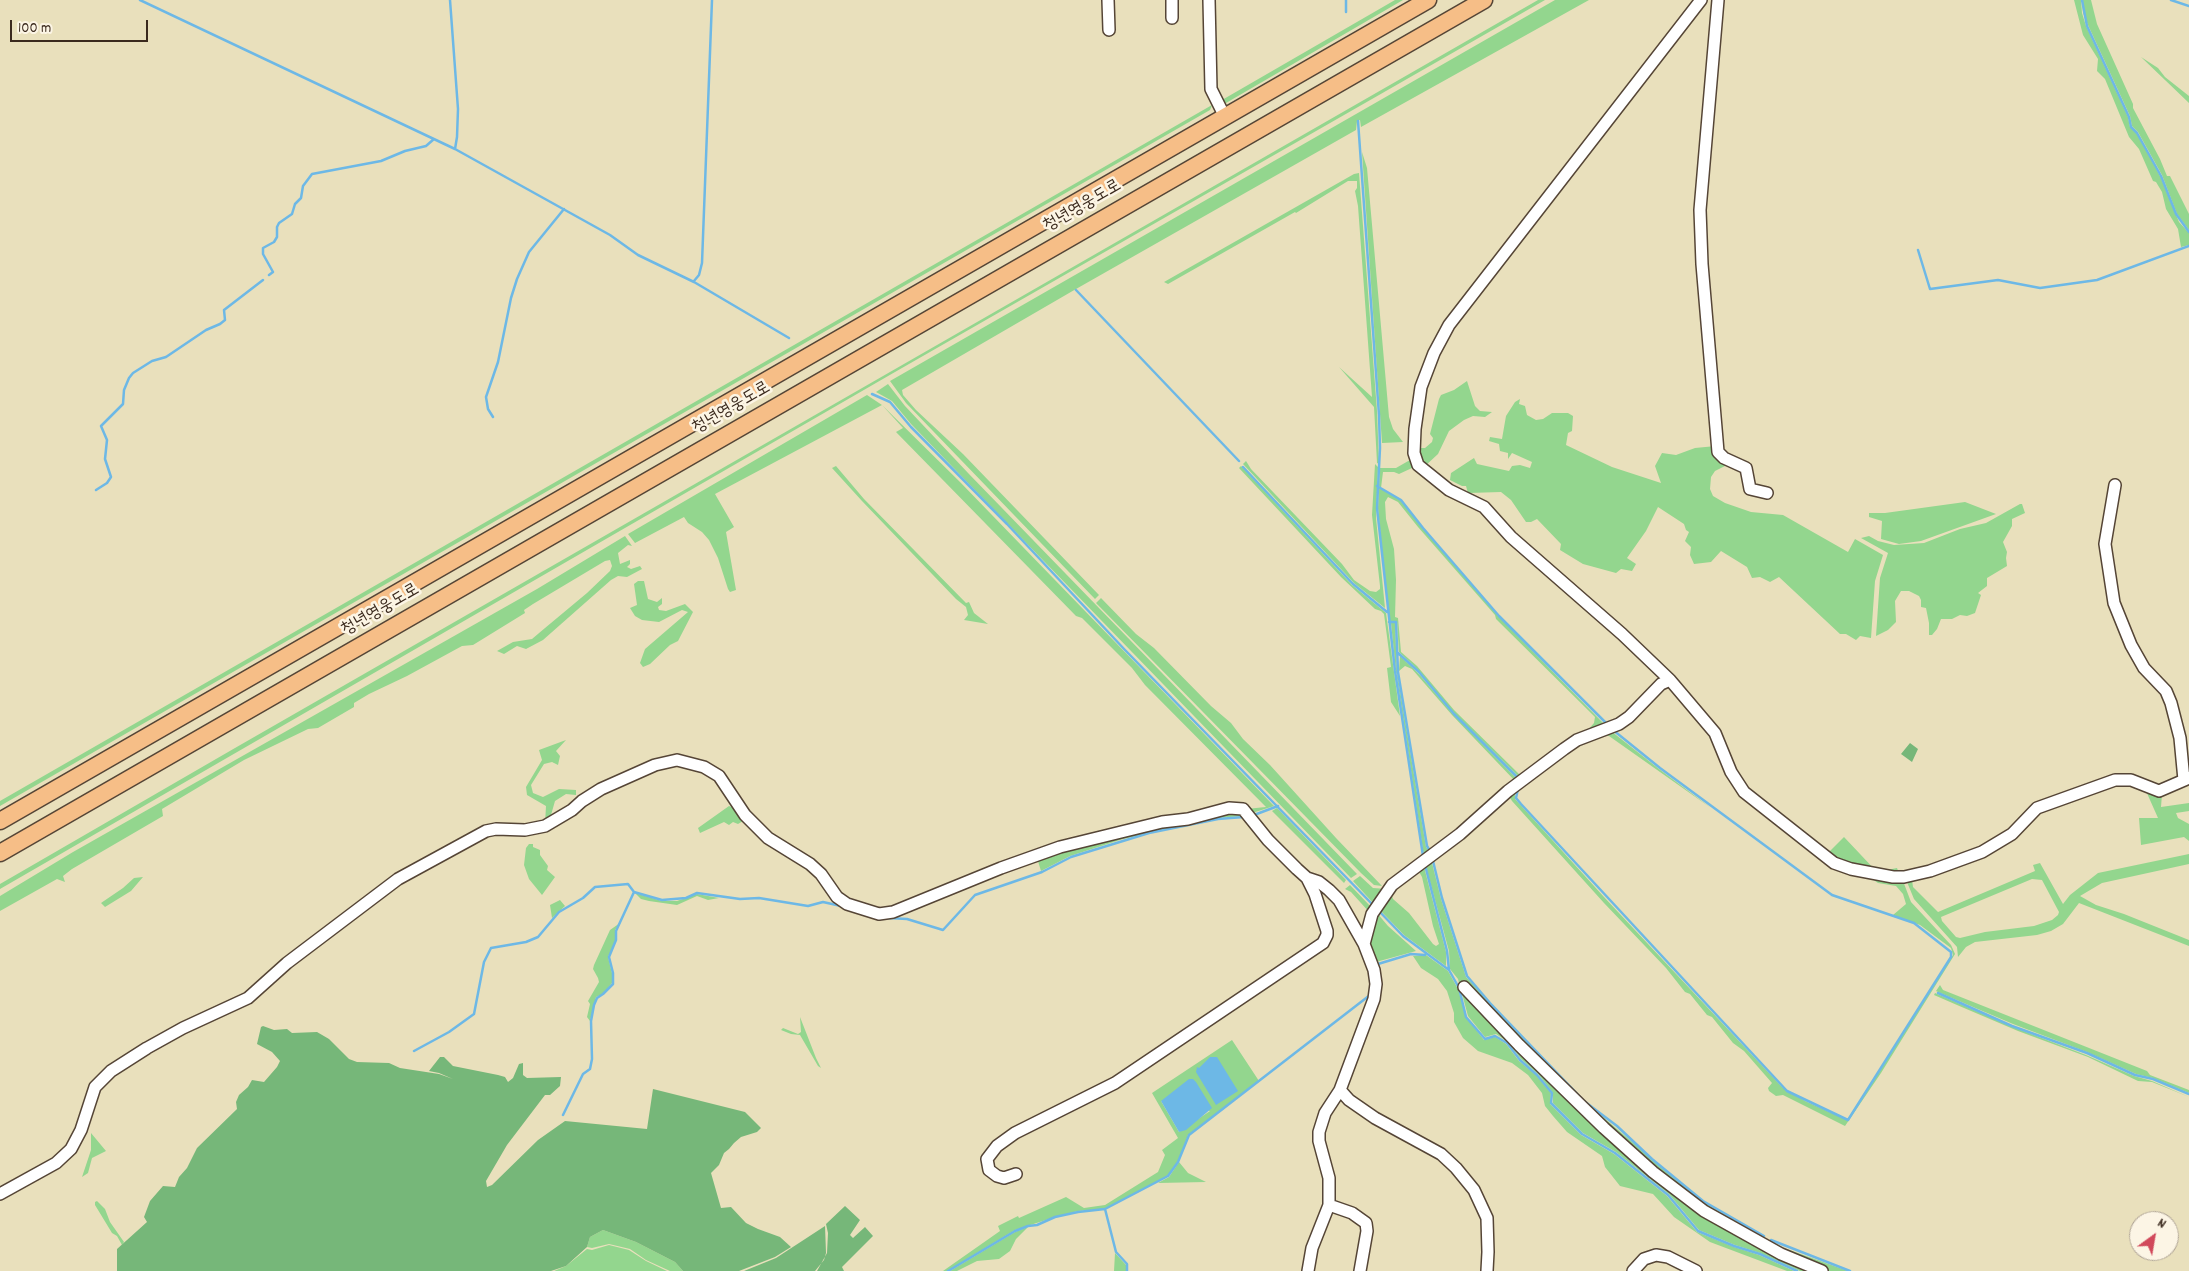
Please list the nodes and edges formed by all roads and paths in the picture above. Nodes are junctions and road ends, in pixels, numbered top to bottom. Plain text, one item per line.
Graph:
1 (1108, 0) edge
2 (1172, 0) edge
3 (1209, 0) edge
4 (1428, 0) edge
5 (1484, 0) edge
6 (1701, 0) edge
7 (1718, 0) edge
8 (1172, 18) dead end
9 (1109, 30) dead end
10 (1225, 117) junction
11 (2116, 485) dead end
12 (1767, 493) dead end
13 (1670, 680) junction
14 (2186, 779) edge
15 (0, 821) edge
16 (0, 853) edge
17 (1307, 878) junction
18 (1364, 944) junction
19 (1464, 987) dead end
20 (1340, 1090) junction
21 (1016, 1174) dead end
22 (0, 1194) edge
23 (1329, 1205) junction
24 (1308, 1271) edge
25 (1360, 1271) edge
26 (1487, 1271) edge
27 (1633, 1271) edge
28 (1696, 1271) edge
29 (1822, 1271) edge

1 - 9 street
2 - 8 street
3 - 10 street
4 - 10 highway, 청년영웅도로
5 - 16 highway, 청년영웅도로
6 - 13 street
7 - 12 street
10 - 15 highway, 청년영웅도로
11 - 14 street
13 - 14 street
13 - 18 street
17 - 18 street
17 - 21 street
17 - 22 street
18 - 20 street
19 - 29 street
20 - 23 street
20 - 26 street
23 - 24 street
23 - 25 street
27 - 28 street

